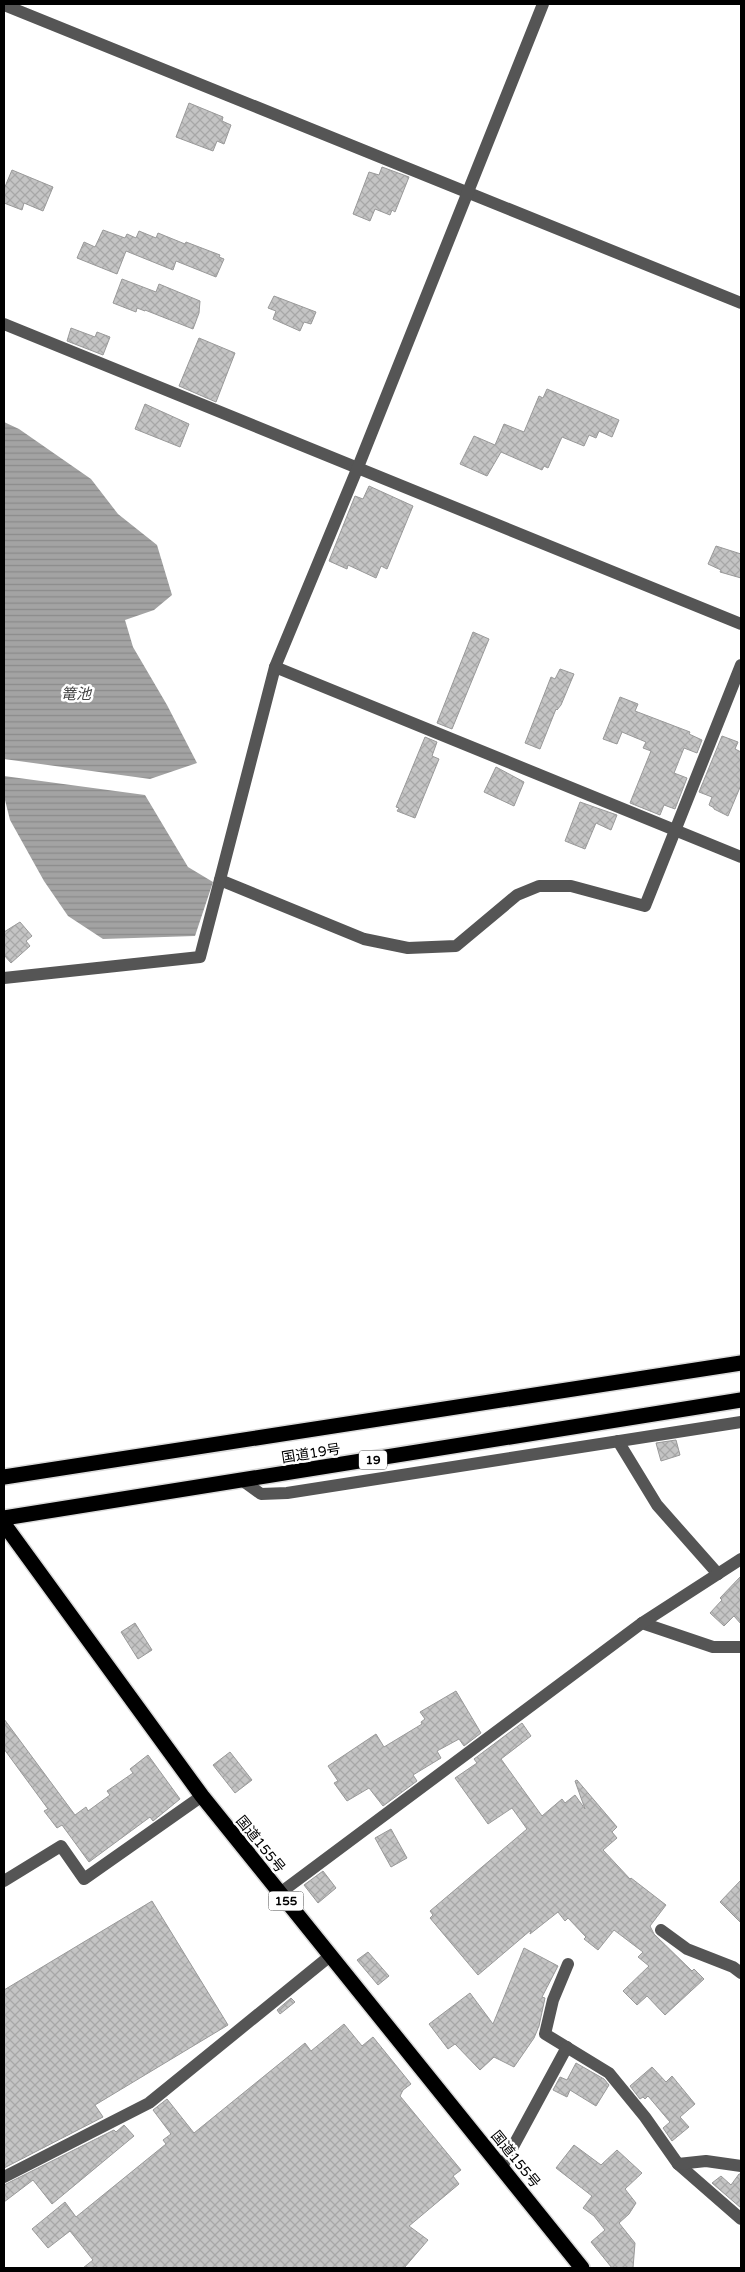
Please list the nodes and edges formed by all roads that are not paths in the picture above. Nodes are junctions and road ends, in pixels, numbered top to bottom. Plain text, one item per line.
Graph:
1 (543, 4) edge
2 (4, 5) edge
3 (467, 193) junction
4 (741, 303) edge
5 (4, 324) edge
6 (358, 467) junction
7 (741, 624) edge
8 (741, 665) edge
9 (275, 667) junction
10 (676, 831) junction
11 (741, 857) edge
12 (220, 880) junction
13 (4, 978) edge
14 (741, 1363) edge
15 (741, 1400) edge
16 (741, 1422) edge
17 (618, 1441) junction
18 (4, 1477) edge
19 (244, 1480) junction
20 (4, 1518) edge
21 (4, 1524) edge
22 (741, 1560) edge
23 (718, 1574) junction
24 (642, 1623) junction
25 (741, 1647) edge
26 (202, 1796) junction
27 (4, 1881) edge
28 (280, 1894) junction
29 (661, 1930) dead end
30 (330, 1956) junction
31 (568, 1964) dead end
32 (741, 1973) edge
33 (567, 2047) junction
34 (678, 2164) junction
35 (741, 2166) edge
36 (502, 2167) junction
37 (4, 2177) edge
38 (741, 2219) edge
39 (582, 2268) edge

1 - 3 street
2 - 3 street
3 - 4 street
3 - 6 street
5 - 6 street
6 - 7 street
6 - 9 street
8 - 10 street
9 - 10 street
9 - 12 street
10 - 11 street
10 - 12 street
12 - 13 street
14 - 18 highway, 国道19号
15 - 19 highway, 国道19号 / 19
16 - 17 street
17 - 19 street
17 - 23 street
19 - 20 highway, 国道19号 / 19
21 - 26 highway, 国道155号 / 155
22 - 23 street
23 - 24 street
24 - 25 street
24 - 28 street
26 - 27 street
26 - 28 highway, 国道155号 / 155
28 - 30 highway, 国道155号 / 155
29 - 32 street
30 - 36 highway, 国道155号 / 155
30 - 37 street
31 - 33 street
33 - 34 street
33 - 36 street
34 - 35 street
34 - 38 street
36 - 39 highway, 国道155号 / 155

